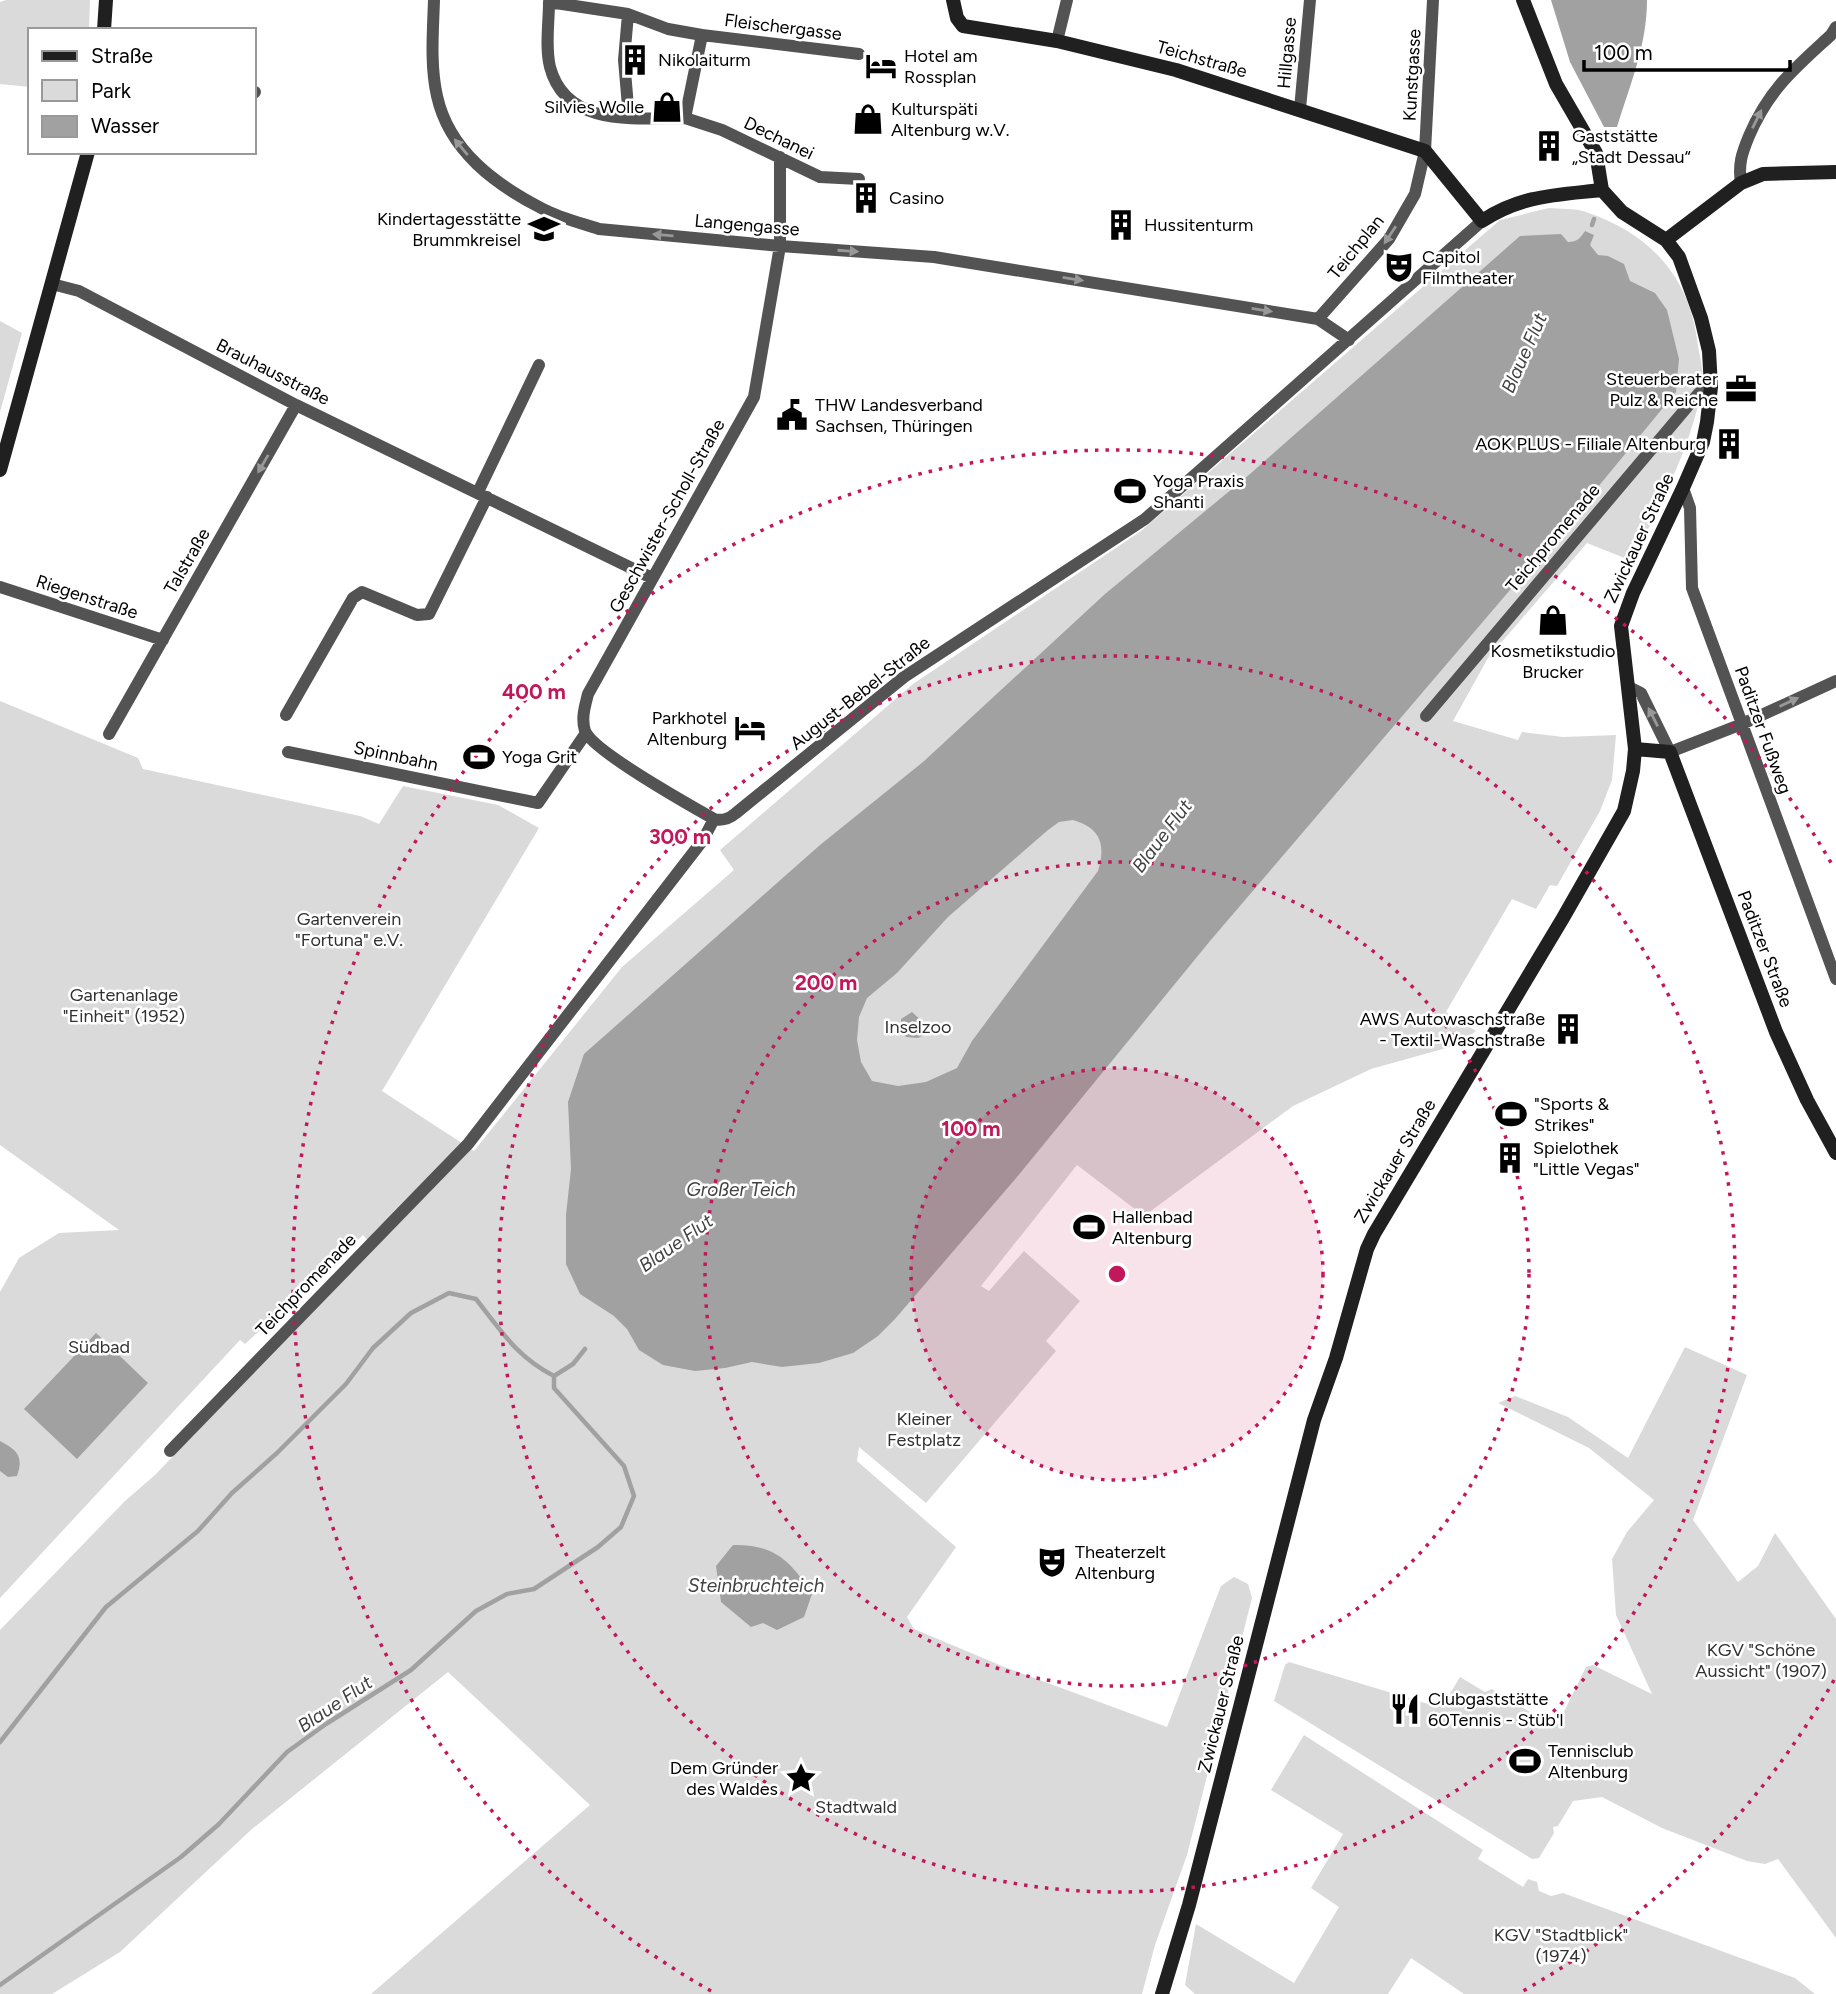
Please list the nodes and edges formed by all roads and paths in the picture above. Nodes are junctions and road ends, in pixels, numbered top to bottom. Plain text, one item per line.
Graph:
1 (106, 0) edge
2 (435, 0) edge
3 (953, 0) edge
4 (1067, 0) edge
5 (1310, 0) edge
6 (1433, 0) edge
7 (1523, 0) edge
8 (628, 14) junction
9 (1836, 27) edge
10 (104, 28) edge
11 (702, 35) junction
12 (1057, 41) junction
13 (859, 54) dead end
14 (1300, 109) junction
15 (629, 118) junction
16 (685, 118) junction
17 (1425, 151) junction
18 (87, 154) edge
19 (780, 157) junction
20 (1836, 172) edge
21 (859, 179) dead end
22 (1741, 183) junction
23 (1602, 191) junction
24 (1482, 221) junction
25 (1666, 240) junction
26 (780, 246) junction
27 (52, 284) junction
28 (1318, 319) junction
29 (1349, 340) junction
30 (539, 365) dead end
31 (1711, 387) junction
32 (296, 405) junction
33 (0, 470) edge
34 (1683, 488) junction
35 (482, 494) junction
36 (652, 578) junction
37 (0, 587) edge
38 (163, 640) junction
39 (1836, 681) edge
40 (1629, 687) junction
41 (286, 715) dead end
42 (1426, 716) dead end
43 (1742, 724) junction
44 (586, 733) junction
45 (109, 734) dead end
46 (1635, 749) junction
47 (288, 752) dead end
48 (1670, 752) junction
49 (714, 819) junction
50 (1836, 979) edge
51 (1836, 1153) edge
52 (170, 1451) dead end
53 (1162, 1994) edge

1 - 10 street
26 -> 2 street, Langengasse
3 - 12 street, Teichstraße
4 - 12 street
5 - 14 street, Hillgasse
6 - 17 street, Kunstgasse
7 - 23 street
8 - 11 street, Fleischergasse
8 - 15 street
8 - 15 street, Dechanei
22 -> 9 street
11 - 13 street, Fleischergasse
11 - 16 street
12 - 14 street, Teichstraße
14 - 17 street, Teichstraße
15 - 16 street, Dechanei
16 - 19 street, Dechanei
17 - 24 street
17 -> 28 street, Teichplan
18 - 27 street
19 - 21 street, Dechanei
19 - 26 street, Geschwister-Scholl-Straße
20 - 22 street
22 - 25 street
23 - 24 street
23 - 25 street
24 - 29 street
25 - 31 street, Zwickauer Straße
26 -> 28 street, Langengasse
26 - 36 street, Geschwister-Scholl-Straße
27 - 32 street, Brauhausstraße
27 - 33 street
28 - 29 street
29 - 49 street, August-Bebel-Straße
30 - 35 street
31 - 34 street, Zwickauer Straße
31 - 42 street, Teichpromenade
32 - 35 street, Brauhausstraße
32 -> 38 street, Talstraße
34 - 40 street, Zwickauer Straße
34 - 43 street, Paditzer Fußweg
35 - 36 street, Brauhausstraße
35 - 41 street
36 - 44 street, Geschwister-Scholl-Straße
37 - 38 street, Riegenstraße
38 - 45 street, Talstraße
43 -> 39 street
40 - 46 street, Zwickauer Straße
48 -> 40 street, Paditzer Straße
43 - 48 street
43 - 50 street, Paditzer Fußweg
44 - 47 street, Spinnbahn
44 - 49 street
46 - 48 street
46 - 53 street, Zwickauer Straße
48 - 51 street, Paditzer Straße
49 - 52 street, Teichpromenade

